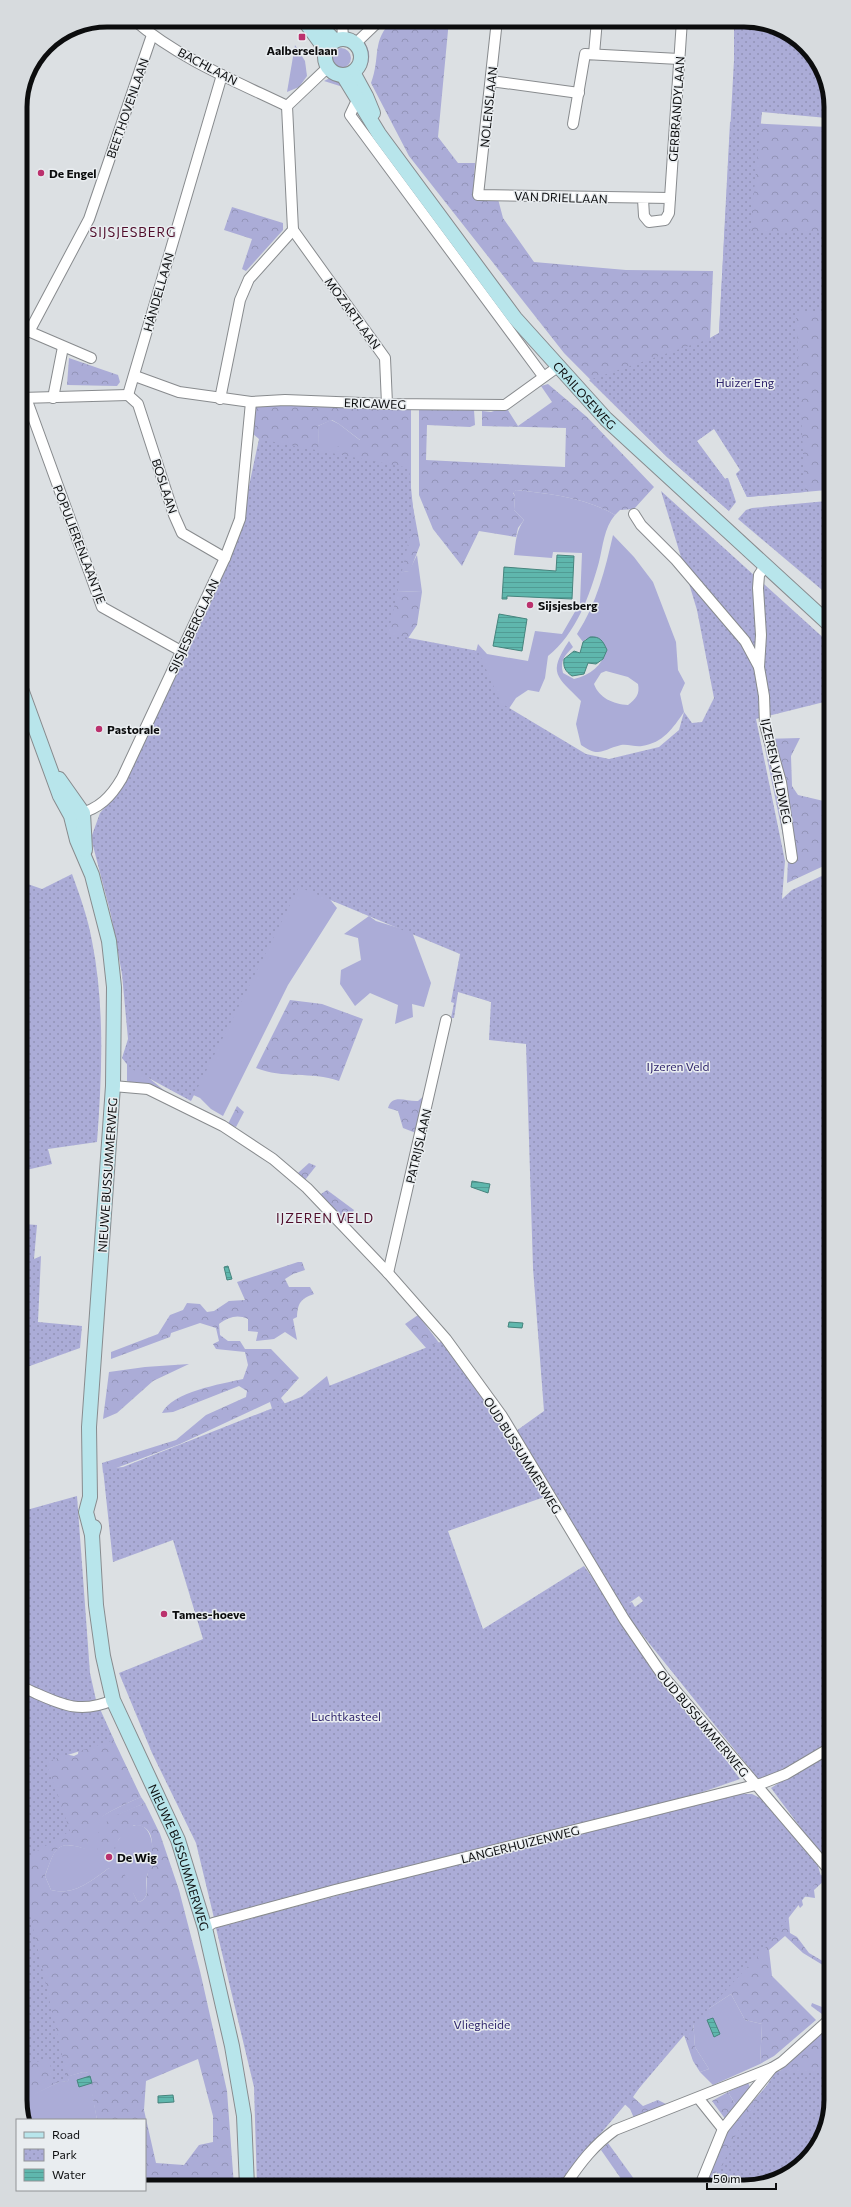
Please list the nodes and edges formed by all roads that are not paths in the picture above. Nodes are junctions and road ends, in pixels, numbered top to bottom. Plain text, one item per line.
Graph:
1 (142, 27) edge
2 (315, 27) edge
3 (323, 27) edge
4 (341, 27) edge
5 (368, 27) edge
6 (496, 27) edge
7 (596, 27) edge
8 (681, 27) edge
9 (152, 35) junction
10 (340, 43) junction
11 (594, 54) junction
12 (679, 59) junction
13 (328, 68) junction
14 (348, 74) junction
15 (222, 75) junction
16 (491, 81) junction
17 (579, 93) junction
18 (362, 98) junction
19 (287, 106) junction
20 (572, 124) dead end
21 (478, 195) joint
22 (670, 198) junction
23 (643, 199) junction
24 (293, 230) junction
25 (27, 327) edge
26 (27, 331) edge
27 (62, 347) junction
28 (91, 358) dead end
29 (559, 366) junction
30 (135, 376) junction
31 (543, 376) junction
32 (128, 395) junction
33 (27, 398) edge
34 (53, 398) junction
35 (220, 399) junction
36 (251, 402) junction
37 (387, 404) junction
38 (27, 409) edge
39 (634, 514) dead end
40 (225, 558) junction
41 (765, 566) junction
42 (824, 619) edge
43 (180, 652) junction
44 (759, 667) junction
45 (27, 708) edge
46 (77, 814) junction
47 (792, 858) dead end
48 (446, 1020) dead end
49 (113, 1086) junction
50 (388, 1273) junction
51 (27, 1689) edge
52 (114, 1700) junction
53 (824, 1752) edge
54 (755, 1785) junction
55 (824, 1864) edge
56 (205, 1928) junction
57 (824, 2024) edge
58 (772, 2068) junction
59 (698, 2098) junction
60 (723, 2129) junction
61 (247, 2180) edge
62 (569, 2180) edge
63 (702, 2180) edge

1 - 9 street, BACHLAAN
2 - 10 main road
3 - 10 main road
4 - 10 street
5 - 10 street
6 - 16 street, NOLENSLAAN
7 - 11 street
8 - 12 street, GERBRANDYLAAN
9 - 15 street, BACHLAAN
9 - 25 street, BEETHOVENLAAN
10 - 13 main road
10 - 14 main road
11 - 12 street
11 - 17 street
12 - 22 street, GERBRANDYLAAN
13 - 14 main road
13 - 19 street
14 - 18 main road, CRAILOSEWEG
15 - 19 street, BACHLAAN
15 - 30 street, HÄNDELLAAN
16 - 17 street
16 - 21 street, NOLENSLAAN
17 - 20 street
18 - 29 main road, CRAILOSEWEG
18 - 31 street, CRAILOSEWEG
19 - 24 street
21 - 23 street, VAN DRIELLAAN
22 - 23 street, VAN DRIELLAAN
22 - 23 street
24 - 35 street
24 - 37 street, MOZARTLAAN
26 - 27 street
27 - 28 street
27 - 34 street
29 - 31 street, ERICAWEG
29 - 41 main road, CRAILOSEWEG
30 - 32 street, HÄNDELLAAN
30 - 35 street, ERICAWEG
31 - 37 street, ERICAWEG
32 - 34 street
32 - 40 street, BOSLAAN
33 - 34 street
35 - 36 street, ERICAWEG
36 - 37 street, ERICAWEG
36 - 40 street, SIJSJESBERGLAAN
38 - 43 street, POPULIERENLAANTJE
39 - 44 street
40 - 43 street, SIJSJESBERGLAAN
41 - 42 main road, CRAILOSEWEG
41 - 44 street, IJZEREN VELDWEG
43 - 46 street, SIJSJESBERGLAAN
44 - 47 street, IJZEREN VELDWEG
45 - 46 main road
46 - 49 main road, NIEUWE BUSSUMMERWEG
48 - 50 street, PATRIJSLAAN
49 - 50 street, OUD BUSSUMMERWEG
49 - 52 main road, NIEUWE BUSSUMMERWEG
50 - 54 street, OUD BUSSUMMERWEG
51 - 52 street
52 - 56 main road, NIEUWE BUSSUMMERWEG
53 - 54 street, LANGERHUIZENWEG
54 - 55 street, OUD BUSSUMMERWEG
54 - 56 street, LANGERHUIZENWEG
56 - 61 main road, NIEUWE BUSSUMMERWEG
57 - 58 street
58 - 59 street
58 - 60 street
59 - 60 street
59 - 62 street
60 - 63 street

